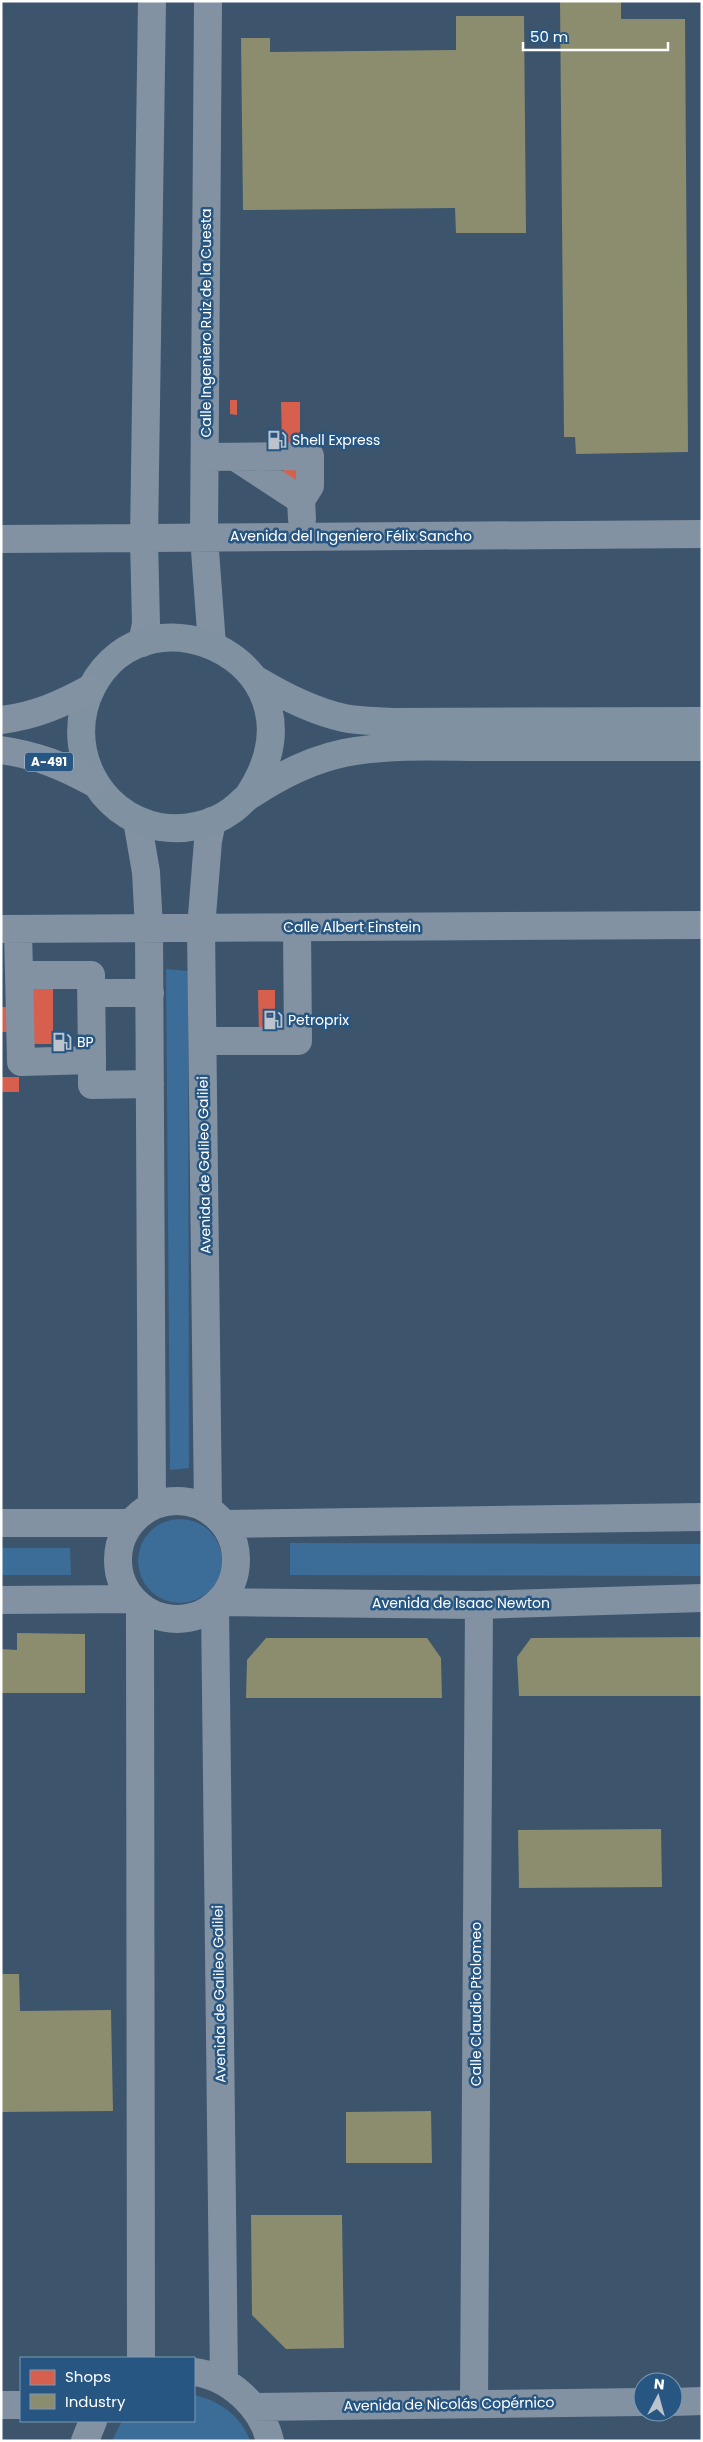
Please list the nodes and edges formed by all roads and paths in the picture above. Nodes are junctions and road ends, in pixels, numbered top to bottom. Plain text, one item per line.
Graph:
1 (152, 1) edge
2 (208, 1) edge
3 (205, 457) junction
4 (237, 458) junction
5 (301, 500) junction
6 (702, 534) edge
7 (302, 536) junction
8 (204, 537) junction
9 (1, 539) edge
10 (144, 539) junction
11 (142, 644) junction
12 (212, 644) junction
13 (255, 679) junction
14 (91, 688) junction
15 (1, 720) edge
16 (702, 721) edge
17 (702, 747) edge
18 (1, 750) edge
19 (94, 783) junction
20 (248, 796) junction
21 (137, 820) junction
22 (212, 821) junction
23 (702, 925) edge
24 (201, 928) junction
25 (297, 928) junction
26 (10, 929) edge
27 (149, 929) junction
28 (19, 975) junction
29 (92, 993) junction
30 (150, 993) junction
31 (202, 1041) junction
32 (92, 1060) junction
33 (150, 1084) junction
34 (152, 1506) junction
35 (216, 1517) junction
36 (702, 1517) edge
37 (1, 1523) edge
38 (130, 1523) junction
39 (702, 1598) edge
40 (1, 1600) edge
41 (135, 1603) junction
42 (218, 1604) junction
43 (479, 1605) junction
44 (141, 2357) edge
45 (195, 2372) edge
46 (224, 2381) junction
47 (633, 2402) edge
48 (683, 2402) edge
49 (702, 2402) edge
50 (474, 2403) junction
51 (1, 2405) edge
52 (20, 2405) edge
53 (254, 2407) junction
54 (93, 2422) edge
55 (85, 2441) edge
56 (270, 2441) edge

1 - 10 main road
2 - 3 main road, Calle Ingeniero Ruiz de la Cuesta
3 - 4 main road
3 - 8 main road, Calle Ingeniero Ruiz de la Cuesta
4 - 5 main road
4 - 5 main road
5 - 7 main road
6 - 7 main road, Avenida del Ingeniero Félix Sancho
7 - 8 main road, Avenida del Ingeniero Félix Sancho
8 - 10 main road, Avenida del Ingeniero Félix Sancho
8 - 12 main road, Calle Ingeniero Ruiz de la Cuesta
9 - 10 main road, Avenida del Ingeniero Félix Sancho
10 - 11 main road
11 - 12 main road, A-491
11 - 14 main road, A-491
12 - 13 main road, A-491
13 - 16 main road, A-491
13 - 20 main road, A-491
14 - 15 main road, A-491
14 - 19 main road, A-491
17 - 20 main road, A-491
18 - 19 main road, A-491
19 - 21 main road, A-491
20 - 22 main road, A-491
21 - 22 main road, A-491
21 - 27 main road
22 - 24 main road, Avenida de Galileo Galilei
23 - 25 main road, Calle Albert Einstein
24 - 25 main road, Calle Albert Einstein
24 - 27 main road, Calle Albert Einstein
24 - 31 main road, Avenida de Galileo Galilei
25 - 31 main road
26 - 27 main road, Calle Albert Einstein
26 - 28 main road
27 - 30 main road
28 - 29 main road
28 - 32 main road
29 - 30 main road
29 - 32 main road
30 - 33 main road
31 - 35 main road, Avenida de Galileo Galilei
32 - 33 main road
33 - 34 main road
34 - 35 main road
34 - 38 main road
35 - 36 main road
35 - 42 main road
37 - 38 main road
38 - 41 main road
39 - 43 main road, Avenida de Isaac Newton
40 - 41 main road
41 - 42 main road
41 - 44 main road
42 - 43 main road, Avenida de Isaac Newton
42 - 46 main road, Avenida de Galileo Galilei
43 - 50 main road, Calle Claudio Ptolomeo
45 - 46 main road
46 - 53 main road
47 - 50 main road, Avenida de Nicolás Copérnico
48 - 49 main road
50 - 53 main road, Avenida de Nicolás Copérnico
51 - 52 main road
53 - 56 main road
54 - 55 main road

